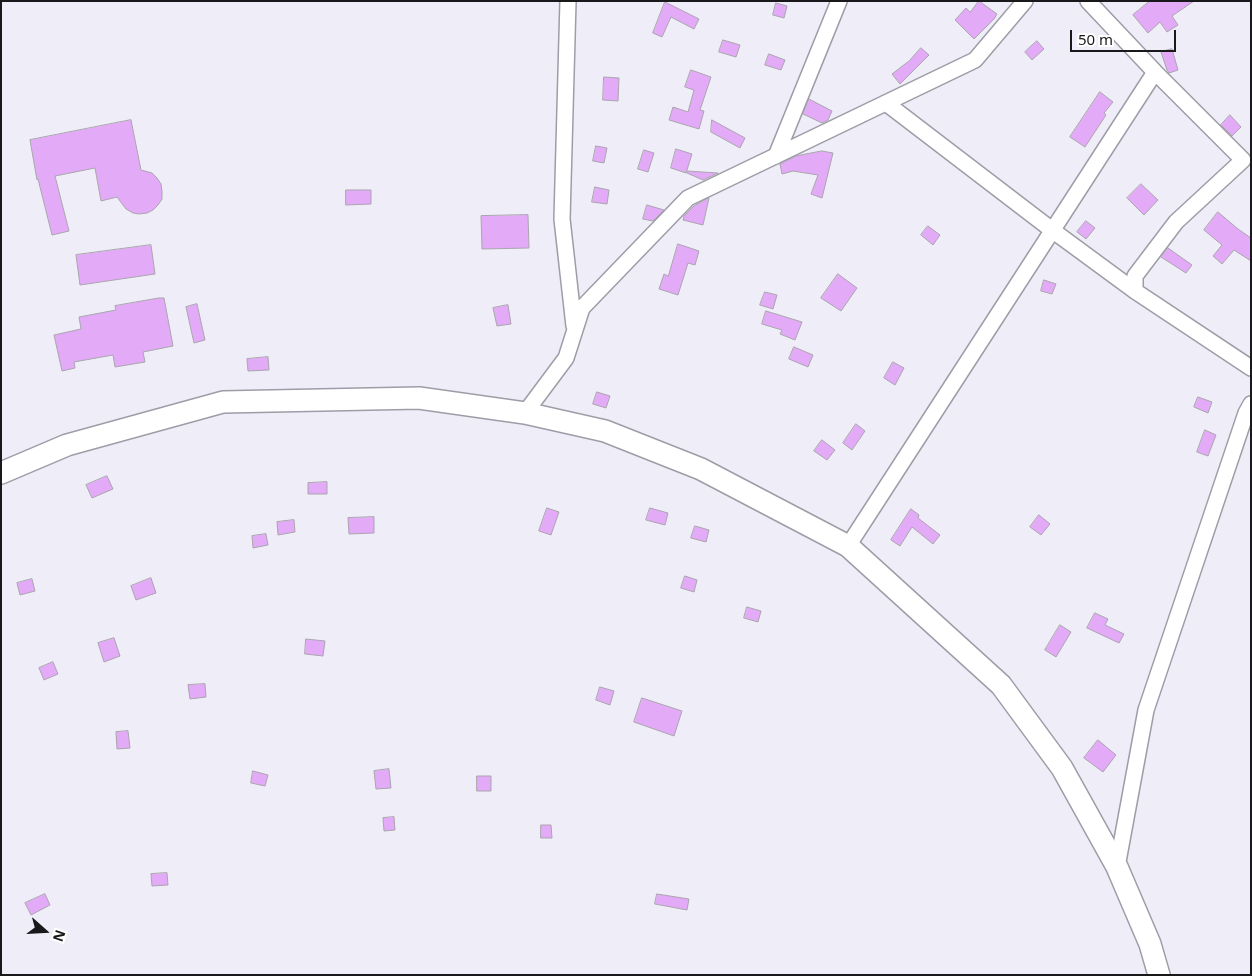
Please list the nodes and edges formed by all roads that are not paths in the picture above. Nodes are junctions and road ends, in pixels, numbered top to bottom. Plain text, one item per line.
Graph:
1 (568, 1) edge
2 (839, 1) edge
3 (1025, 1) edge
4 (1088, 1) edge
5 (1155, 72) junction
6 (886, 103) junction
7 (776, 156) junction
8 (1052, 230) junction
9 (1135, 291) junction
10 (574, 333) junction
11 (1251, 368) edge
12 (1251, 404) edge
13 (525, 413) junction
14 (1, 473) edge
15 (848, 546) junction
16 (1117, 867) junction
17 (1159, 975) edge

1 - 10 street
2 - 7 street
3 - 6 street
4 - 5 street
5 - 8 street
5 - 9 street
6 - 7 street
6 - 8 street
7 - 10 street
8 - 9 street
8 - 15 street
9 - 11 street
10 - 13 street
12 - 16 street
13 - 14 main road
13 - 15 main road
15 - 16 main road
16 - 17 main road

